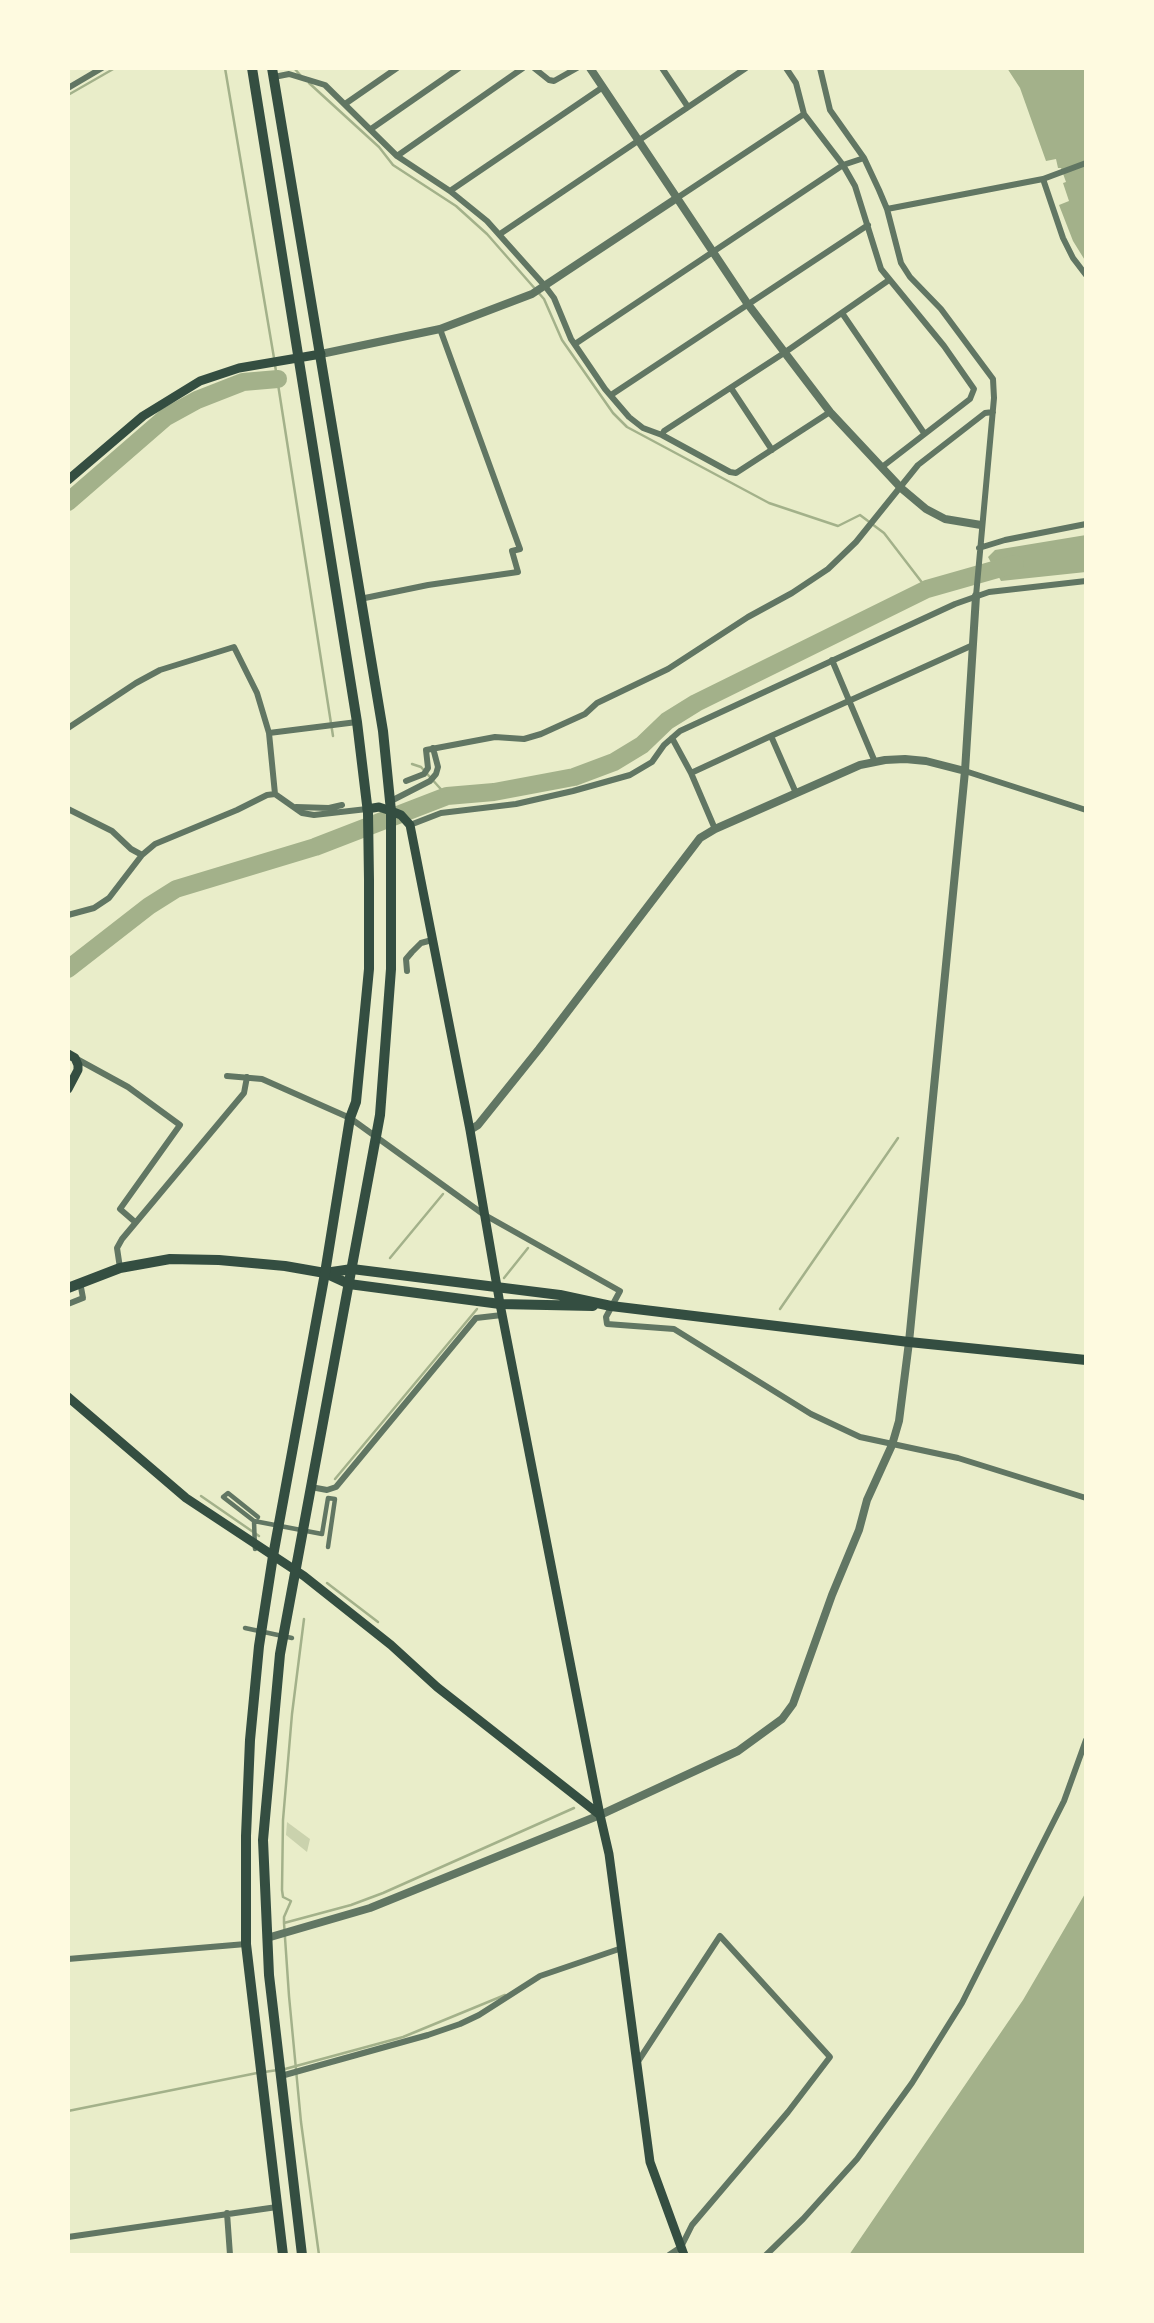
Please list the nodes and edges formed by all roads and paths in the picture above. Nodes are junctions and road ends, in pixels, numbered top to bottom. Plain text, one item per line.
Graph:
1 (102, 68) edge
2 (252, 68) edge
3 (397, 68) edge
4 (458, 68) edge
5 (523, 68) edge
6 (534, 68) edge
7 (577, 68) edge
8 (590, 68) edge
9 (662, 68) edge
10 (746, 68) edge
11 (786, 68) edge
12 (820, 68) edge
13 (273, 73) edge
14 (603, 87) junction
15 (68, 88) edge
16 (345, 104) junction
17 (688, 107) junction
18 (804, 114) junction
19 (371, 129) junction
20 (638, 141) junction
21 (397, 156) junction
22 (864, 158) junction
23 (1086, 163) edge
24 (843, 165) junction
25 (1043, 179) junction
26 (450, 191) junction
27 (677, 198) junction
28 (887, 209) junction
29 (868, 225) junction
30 (500, 234) junction
31 (712, 253) junction
32 (1086, 275) edge
33 (889, 281) junction
34 (543, 287) junction
35 (747, 303) junction
36 (842, 313) junction
37 (440, 329) junction
38 (575, 344) junction
39 (784, 353) junction
40 (321, 354) junction
41 (292, 358) junction
42 (731, 388) junction
43 (611, 395) junction
44 (830, 412) junction
45 (993, 412) junction
46 (924, 433) junction
47 (662, 435) junction
48 (772, 450) junction
49 (882, 467) junction
50 (68, 480) edge
51 (901, 488) junction
52 (1086, 524) edge
53 (981, 525) junction
54 (979, 550) junction
55 (1086, 581) edge
56 (976, 592) junction
57 (360, 599) junction
58 (973, 645) junction
59 (832, 660) junction
60 (850, 699) junction
61 (358, 722) junction
62 (68, 728) edge
63 (270, 733) junction
64 (771, 736) junction
65 (672, 737) junction
66 (433, 748) junction
67 (875, 762) junction
68 (965, 771) junction
69 (691, 773) junction
70 (405, 781) dead end
71 (796, 793) junction
72 (275, 794) junction
73 (342, 805) dead end
74 (391, 805) junction
75 (294, 807) junction
76 (68, 809) edge
77 (371, 810) junction
78 (1086, 810) edge
79 (408, 822) junction
80 (715, 829) junction
81 (142, 855) junction
82 (68, 915) edge
83 (432, 940) junction
84 (407, 971) dead end
85 (72, 1056) edge
86 (227, 1076) dead end
87 (247, 1077) junction
88 (68, 1089) edge
89 (350, 1118) junction
90 (470, 1130) junction
91 (377, 1139) junction
92 (483, 1214) junction
93 (135, 1222) junction
94 (120, 1268) junction
95 (352, 1269) junction
96 (325, 1273) junction
97 (80, 1282) junction
98 (349, 1284) junction
99 (68, 1288) edge
100 (497, 1288) junction
101 (68, 1304) edge
102 (611, 1306) junction
103 (501, 1310) junction
104 (909, 1342) junction
105 (1086, 1360) edge
106 (68, 1397) edge
107 (892, 1445) junction
108 (311, 1488) junction
109 (1086, 1498) edge
110 (256, 1519) junction
111 (328, 1547) dead end
112 (255, 1549) dead end
113 (273, 1556) junction
114 (295, 1570) junction
115 (245, 1628) dead end
116 (292, 1638) dead end
117 (1086, 1740) edge
118 (600, 1815) junction
119 (267, 1938) junction
120 (246, 1944) junction
121 (622, 1948) junction
122 (68, 1959) edge
123 (637, 2063) junction
124 (281, 2076) junction
125 (277, 2207) junction
126 (227, 2213) junction
127 (68, 2237) edge
128 (682, 2251) edge
129 (230, 2255) edge
130 (283, 2255) edge
131 (302, 2255) edge
132 (669, 2255) edge
133 (766, 2255) edge

1 - 15 street
2 - 41 highway
3 - 16 street
4 - 19 street
5 - 21 street
6 - 7 street
8 - 14 street
9 - 17 street
10 - 17 street
11 - 18 street
12 - 22 street
13 - 16 street
13 - 40 highway
14 - 20 street
14 - 26 street
16 - 19 street
17 - 20 street
18 - 24 street
18 - 27 street
19 - 21 street
20 - 27 street
20 - 30 street
21 - 26 street
22 - 24 street
22 - 28 street
23 - 25 street
24 - 29 street
24 - 31 street
25 - 28 street
25 - 32 street
26 - 30 street
27 - 31 street
27 - 34 street
28 - 45 street
29 - 33 street
29 - 35 street
30 - 34 street
31 - 35 street
31 - 38 street
33 - 36 street
33 - 46 street
34 - 37 street
34 - 38 street
35 - 39 street
35 - 43 street
36 - 39 street
36 - 46 street
37 - 40 street
37 - 57 street
38 - 43 street
39 - 42 street
39 - 44 street
40 - 41 main road
40 - 57 highway
41 - 50 main road
41 - 61 highway
42 - 47 street
42 - 48 street
43 - 47 street
44 - 48 street
44 - 49 street
45 - 51 street
45 - 53 street
46 - 49 street
47 - 48 street
49 - 51 street
51 - 53 street
51 - 66 street
52 - 54 street
53 - 54 street
54 - 56 street
55 - 56 street
56 - 58 street
56 - 59 street
57 - 74 highway
58 - 60 street
58 - 68 street
59 - 60 street
59 - 65 street
60 - 64 street
60 - 67 street
61 - 63 street
61 - 77 highway
62 - 63 street
63 - 72 street
64 - 69 street
64 - 71 street
65 - 69 street
65 - 79 street
66 - 70 street
66 - 74 street
67 - 68 street
67 - 71 street
68 - 78 street
68 - 104 street
69 - 80 street
71 - 80 street
72 - 75 street
72 - 81 street
73 - 75 street
74 - 77 main road
74 - 79 main road
74 - 91 highway
75 - 77 street
76 - 81 street
77 - 89 highway
79 - 83 main road
80 - 90 street
81 - 82 street
83 - 84 street
83 - 90 main road
85 - 88 main road
85 - 93 street
86 - 87 street
87 - 89 street
87 - 93 street
89 - 91 street
89 - 96 highway
90 - 92 main road
91 - 92 street
91 - 95 highway
92 - 100 main road
92 - 102 street
93 - 94 street
94 - 96 main road
94 - 97 main road
95 - 96 main road
95 - 98 highway
95 - 100 main road
96 - 98 main road
96 - 113 highway
97 - 99 main road
97 - 101 street
98 - 103 main road
98 - 108 highway
100 - 102 main road
100 - 103 main road
102 - 103 main road
102 - 104 main road
102 - 107 street
103 - 108 street
103 - 118 main road
104 - 105 main road
104 - 107 street
106 - 113 main road
107 - 109 street
107 - 118 street
108 - 114 highway
110 - 110 street
110 - 111 street
110 - 112 street
113 - 114 main road
113 - 120 highway
114 - 118 main road
114 - 119 highway
115 - 116 street
117 - 133 street
118 - 119 street
118 - 121 main road
119 - 124 highway
120 - 122 street
120 - 125 highway
121 - 123 main road
121 - 124 street
123 - 128 main road
123 - 128 street
124 - 131 highway
125 - 126 street
125 - 130 highway
126 - 127 street
126 - 129 street
128 - 132 street

